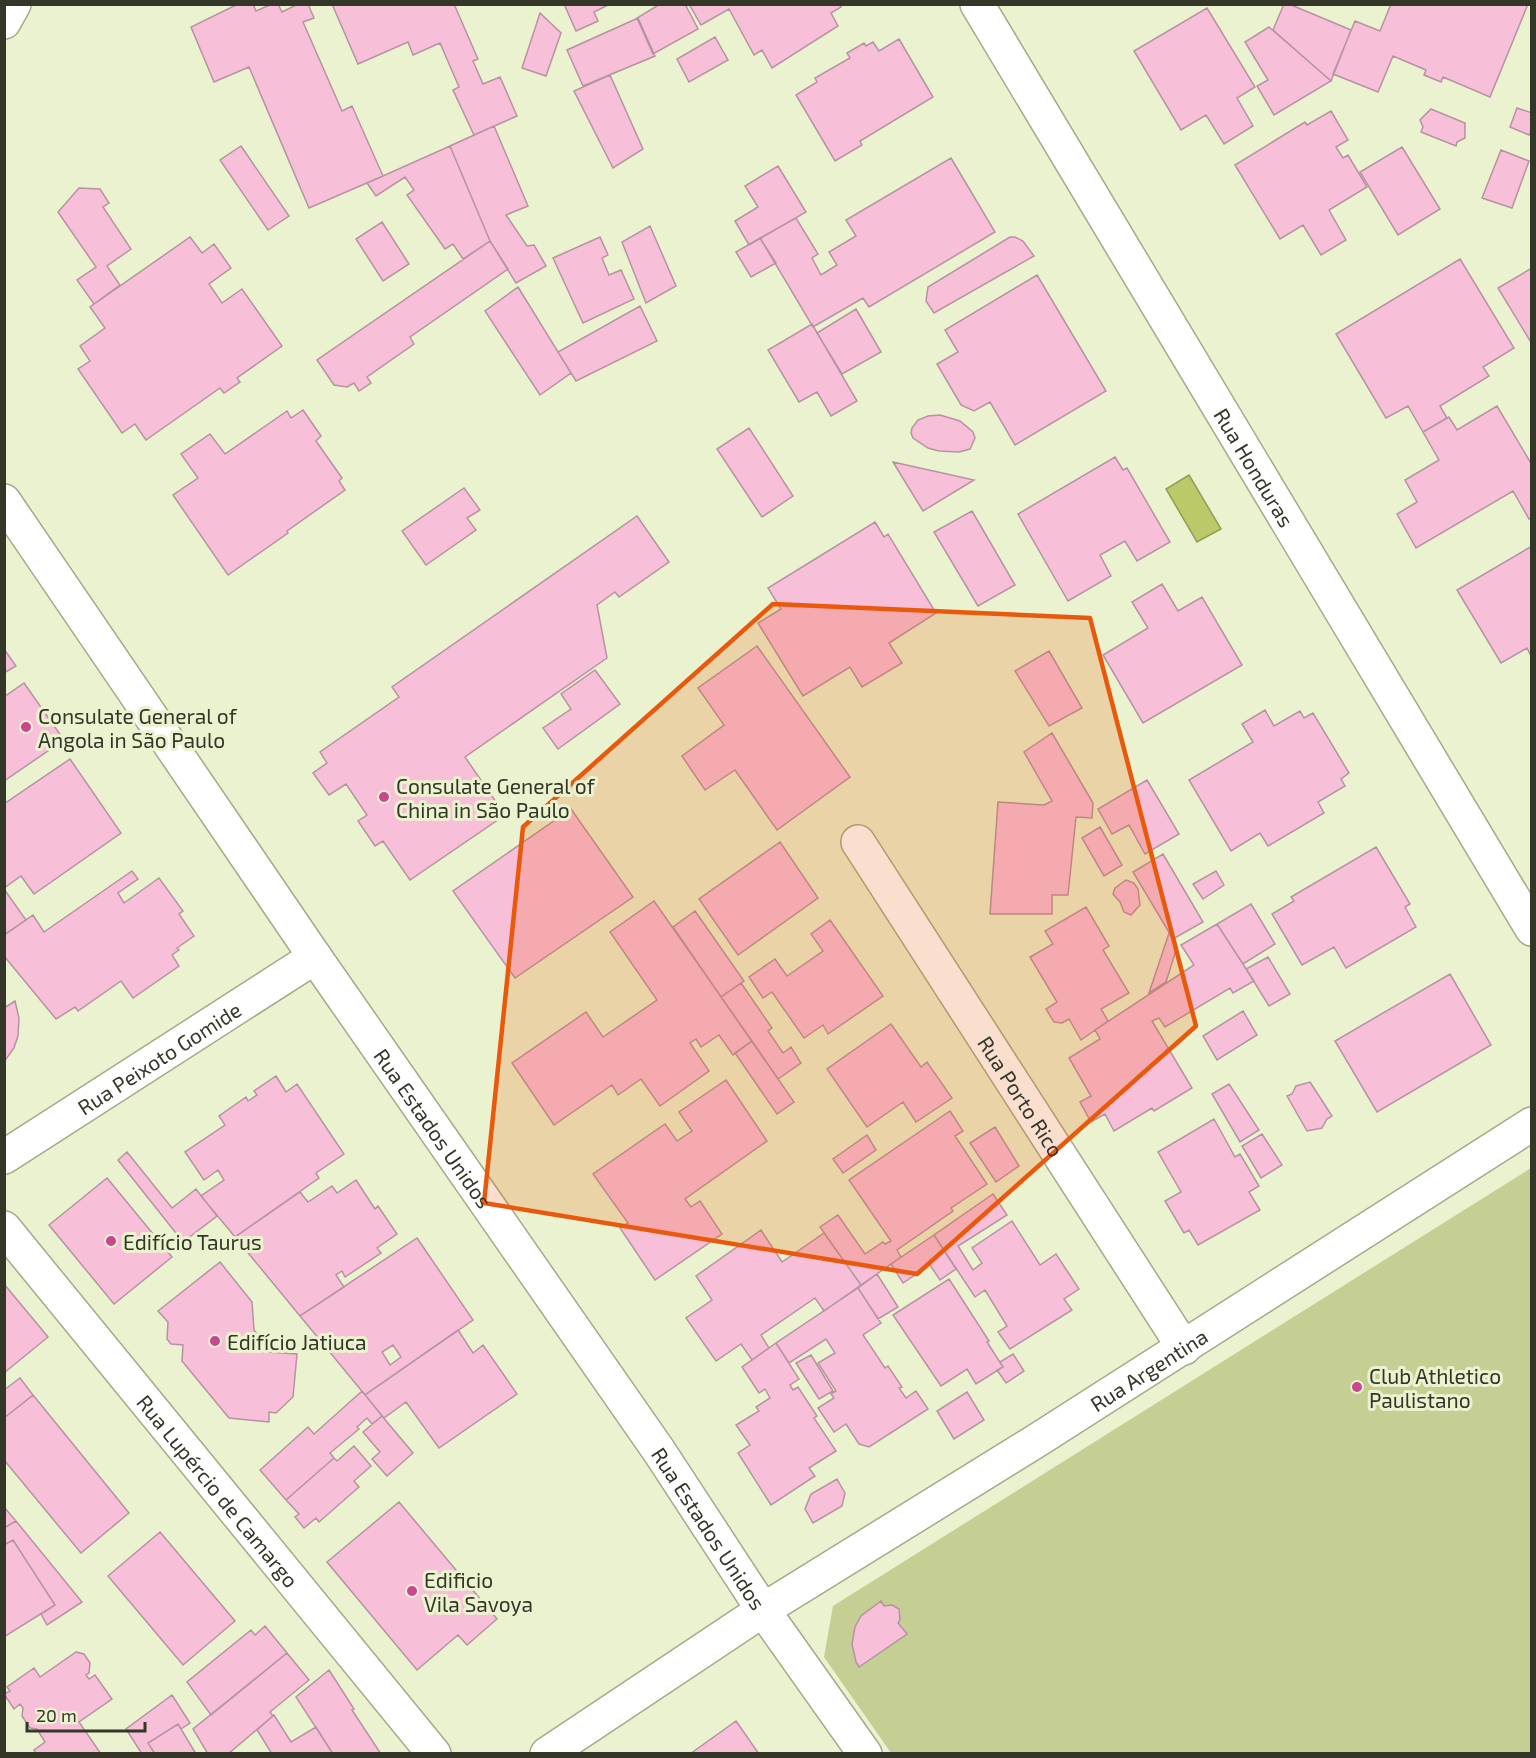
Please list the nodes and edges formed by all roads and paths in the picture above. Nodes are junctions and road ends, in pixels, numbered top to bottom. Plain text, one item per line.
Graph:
1 (14, 4) edge
2 (977, 4) edge
3 (4, 22) edge
4 (4, 501) edge
5 (858, 842) dead end
6 (1532, 929) edge
7 (315, 957) junction
8 (1532, 1124) edge
9 (4, 1157) edge
10 (4, 1228) edge
11 (1184, 1348) junction
12 (763, 1610) junction
13 (434, 1754) edge
14 (547, 1754) edge
15 (865, 1754) edge

1 - 3 street
2 - 6 street, Rua Honduras
4 - 7 street, Rua Estados Unidos
5 - 11 street, Rua Porto Rico
7 - 9 street, Rua Peixoto Gomide
7 - 12 street, Rua Estados Unidos
8 - 11 street, Rua Argentina
10 - 13 street, Rua Lupércio de Camargo
11 - 12 street, Rua Argentina
12 - 14 street, Rua Argentina
12 - 15 street, Rua Estados Unidos

